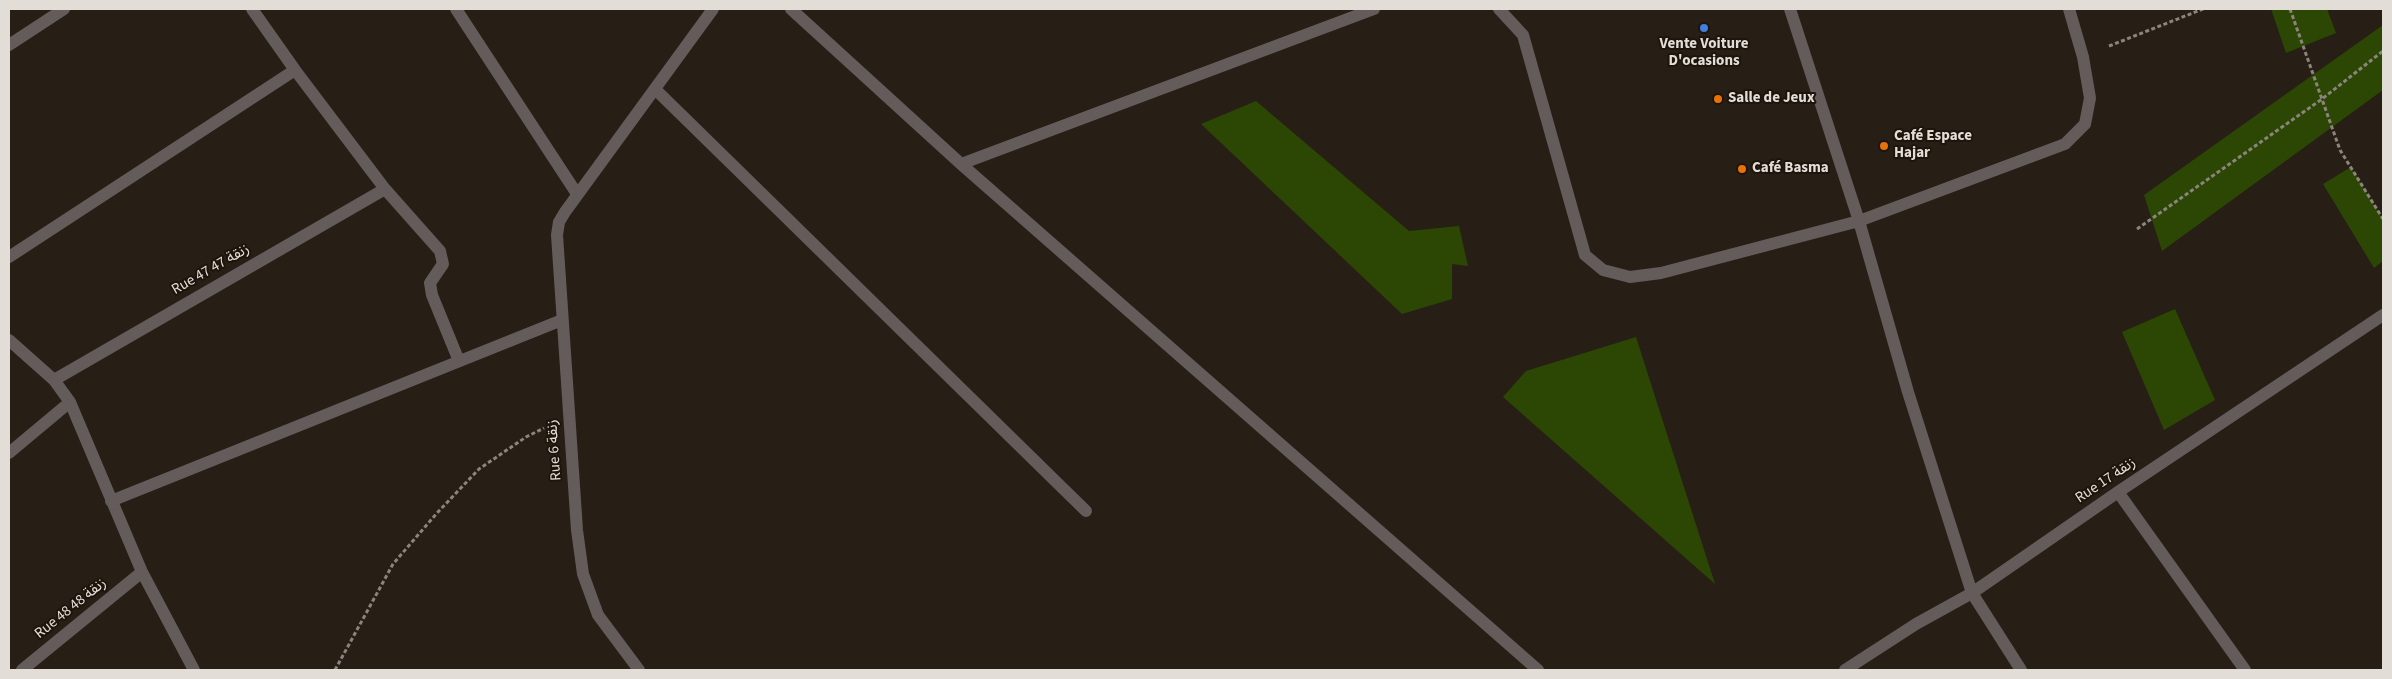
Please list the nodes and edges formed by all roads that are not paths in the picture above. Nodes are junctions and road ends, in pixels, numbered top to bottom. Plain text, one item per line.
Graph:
1 (64, 9) edge
2 (252, 9) edge
3 (456, 9) edge
4 (791, 9) edge
5 (1374, 9) edge
6 (1499, 9) edge
7 (1790, 9) edge
8 (2069, 9) edge
9 (709, 11) edge
10 (9, 45) edge
11 (294, 70) junction
12 (655, 89) junction
13 (962, 164) junction
14 (385, 189) junction
15 (578, 194) junction
16 (1859, 221) junction
17 (9, 256) edge
18 (2383, 316) edge
19 (562, 320) junction
20 (9, 340) edge
21 (459, 361) junction
22 (54, 380) junction
23 (70, 402) junction
24 (9, 454) edge
25 (2118, 492) junction
26 (111, 501) junction
27 (1086, 512) dead end
28 (142, 572) junction
29 (1972, 593) junction
30 (22, 670) edge
31 (194, 670) edge
32 (639, 670) edge
33 (1538, 670) edge
34 (1845, 670) edge
35 (2021, 670) edge
36 (2246, 670) edge

1 - 10 street
2 - 11 street
3 - 15 street
4 - 13 street
5 - 13 street
6 - 16 street
7 - 16 street
8 - 16 street
9 - 12 street, Rue 6 زنقة
11 - 14 street
11 - 17 street
12 - 15 street, Rue 6 زنقة
12 - 27 street
13 - 33 street
14 - 21 street
14 - 22 street, Rue 47 زنقة 47
15 - 19 street, Rue 6 زنقة
16 - 29 street
18 - 25 street, Rue 17 زنقة
19 - 21 street
19 - 32 street, Rue 6 زنقة
20 - 22 street
21 - 26 street
22 - 23 street
23 - 24 street
23 - 26 street
25 - 29 street, Rue 17 زنقة
25 - 36 street
26 - 28 street
28 - 30 street, Rue 48 زنقة 48
28 - 31 street
29 - 34 street, Rue 17 زنقة
29 - 35 street

